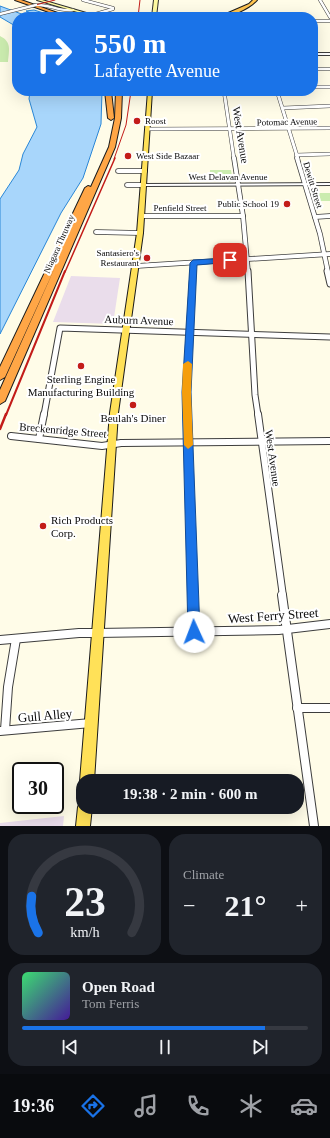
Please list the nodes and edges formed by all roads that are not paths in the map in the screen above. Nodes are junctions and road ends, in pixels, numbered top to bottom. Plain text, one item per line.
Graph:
1 (14, 0) edge
2 (17, 0) edge
3 (39, 0) edge
4 (82, 0) edge
5 (156, 0) edge
6 (254, 0) edge
7 (259, 0) edge
8 (320, 0) edge
9 (73, 10) junction
10 (47, 12) edge
11 (52, 12) edge
12 (81, 12) edge
13 (101, 12) edge
14 (155, 12) edge
15 (233, 12) edge
16 (237, 12) edge
17 (0, 14) edge
18 (330, 17) edge
19 (318, 21) edge
20 (330, 21) edge
21 (318, 54) edge
22 (330, 54) edge
23 (318, 69) edge
24 (330, 69) edge
25 (318, 87) edge
26 (330, 87) edge
27 (109, 96) edge
28 (114, 96) edge
29 (118, 96) edge
30 (121, 96) edge
31 (150, 96) edge
32 (225, 96) edge
33 (278, 96) edge
34 (330, 106) edge
35 (282, 108) junction
36 (114, 118) junction
37 (330, 128) edge
38 (148, 129) junction
39 (230, 129) junction
40 (288, 130) junction
41 (330, 154) edge
42 (296, 155) junction
43 (145, 170) junction
44 (118, 171) dead end
45 (330, 184) edge
46 (127, 185) dead end
47 (144, 185) junction
48 (238, 185) junction
49 (305, 185) junction
50 (142, 216) junction
51 (243, 216) junction
52 (330, 216) edge
53 (315, 217) junction
54 (96, 232) dead end
55 (140, 233) junction
56 (330, 254) edge
57 (324, 255) junction
58 (247, 259) junction
59 (193, 263) junction
60 (136, 266) junction
61 (330, 284) edge
62 (126, 330) junction
63 (189, 332) junction
64 (252, 334) junction
65 (330, 337) edge
66 (0, 377) edge
67 (0, 400) edge
68 (11, 436) dead end
69 (39, 439) junction
70 (330, 441) edge
71 (261, 442) junction
72 (188, 443) junction
73 (112, 444) junction
74 (330, 624) edge
75 (286, 629) junction
76 (194, 632) junction
77 (97, 633) junction
78 (16, 639) junction
79 (0, 640) edge
80 (297, 708) junction
81 (330, 708) edge
82 (91, 723) junction
83 (3, 730) edge
84 (87, 774) edge
85 (84, 814) edge
86 (83, 826) edge
87 (314, 826) edge

1 - 10 highway
2 - 11 highway
3 - 9 main road
4 - 13 street
5 - 14 main road
6 - 15 highway
7 - 16 highway
8 - 18 street
9 - 12 main road
9 - 17 street, bridge
19 - 20 street
21 - 22 street
23 - 24 street
25 - 26 street
27 - 36 highway
28 - 36 highway, Niagara Thruway
29 - 36 highway, Niagara Thruway
30 - 36 highway
31 - 38 main road
32 - 39 street, West Avenue
33 - 35 street, Dewitt Street
34 - 35 street
35 - 40 street, Dewitt Street
36 - 66 highway, Niagara Thruway
36 - 67 highway, Niagara Thruway
37 - 40 street, Potomac Avenue
38 - 39 street, Potomac Avenue
38 - 43 main road
39 - 40 street, Potomac Avenue
39 - 48 street, West Avenue
40 - 42 street, Dewitt Street
41 - 42 street
42 - 49 street, Dewitt Street
43 - 44 street
43 - 47 main road
45 - 49 street, West Delavan Avenue
46 - 47 street, West Delavan Avenue
47 - 48 street, West Delavan Avenue
47 - 50 main road
48 - 49 street, West Delavan Avenue
48 - 51 street, West Avenue
49 - 53 street, Dewitt Street
50 - 51 street, Penfield Street
50 - 55 main road
51 - 58 street, West Avenue
52 - 53 street
53 - 57 street, Dewitt Street
54 - 55 street
55 - 60 main road
56 - 57 street
57 - 58 street
57 - 61 street, Dewitt Street
58 - 59 street
58 - 64 street, West Avenue
59 - 60 street
59 - 63 street
60 - 62 main road
62 - 63 street, Auburn Avenue
62 - 69 street, Auburn Avenue
62 - 73 main road
63 - 64 street, Auburn Avenue
63 - 72 street
64 - 65 street, Auburn Avenue
64 - 71 street, West Avenue
68 - 69 street, Breckenridge Street
69 - 73 street, Breckenridge Street
70 - 71 street, Breckenridge Street
71 - 72 street, Breckenridge Street
71 - 75 street, West Avenue
72 - 73 street, Breckenridge Street
72 - 76 street
73 - 77 main road
74 - 75 street, West Ferry Street
75 - 76 street, West Ferry Street
75 - 80 street, West Avenue
76 - 77 street, West Ferry Street
77 - 78 street
77 - 82 main road
78 - 79 street
78 - 83 street
80 - 81 street
80 - 87 street, West Avenue
82 - 83 street, Gull Alley
82 - 84 main road
85 - 86 main road

